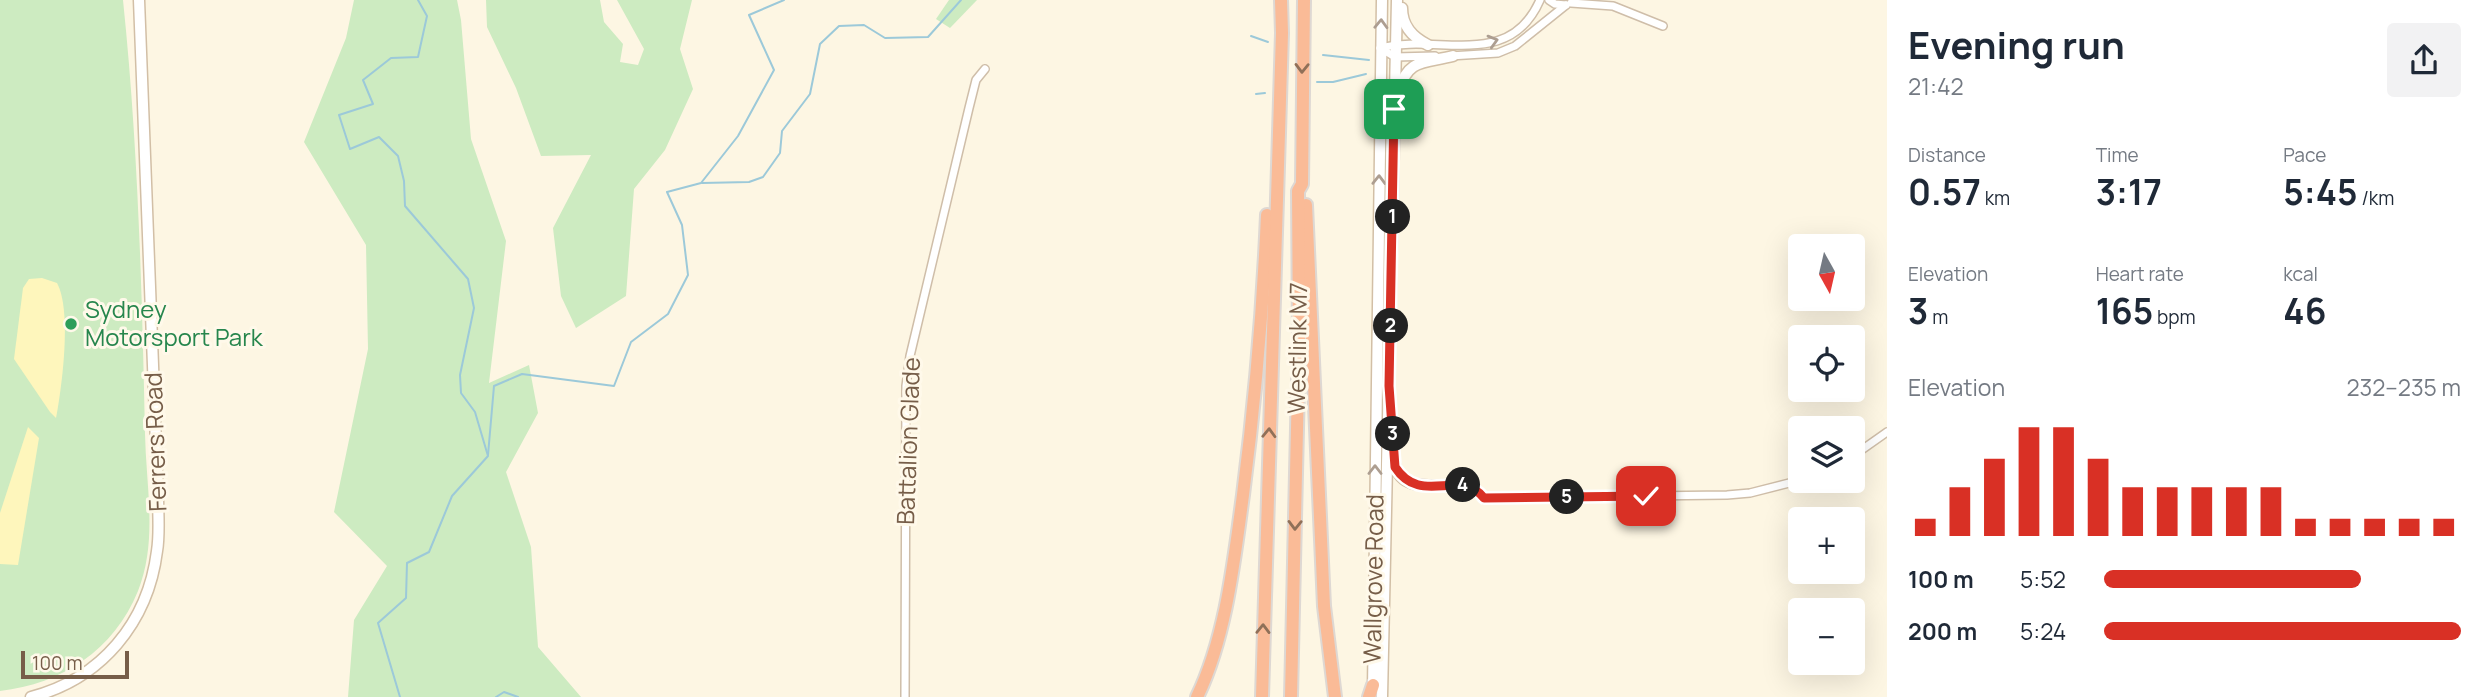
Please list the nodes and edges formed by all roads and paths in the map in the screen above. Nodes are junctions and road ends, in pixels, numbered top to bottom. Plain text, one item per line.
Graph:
1 (139, 0) edge
2 (1281, 0) edge
3 (1304, 0) edge
4 (1382, 0) edge
5 (1400, 0) edge
6 (1540, 0) edge
7 (1549, 0) edge
8 (1603, 0) edge
9 (1571, 3) edge
10 (1613, 6) junction
11 (1280, 20) junction
12 (1663, 26) dead end
13 (1396, 44) junction
14 (1428, 45) junction
15 (1380, 48) junction
16 (1453, 56) junction
17 (1395, 57) junction
18 (985, 69) dead end
19 (1394, 109) junction
20 (1302, 184) junction
21 (1377, 355) junction
22 (1390, 356) junction
23 (1389, 386) junction
24 (1887, 432) edge
25 (1865, 448) edge
26 (1788, 484) edge
27 (1484, 498) joint
28 (1327, 640) junction
29 (1372, 693) edge
30 (31, 697) edge
31 (905, 697) edge
32 (1195, 697) edge
33 (1262, 697) edge
34 (1290, 697) edge
35 (1327, 697) edge
36 (1335, 697) edge
37 (1382, 697) edge

1 - 30 main road, Ferrers Road
2 - 11 highway, Westlink M7
3 -> 20 highway, Westlink M7
15 -> 4 main road, Wallgrove Road
5 - 13 main road, Wallgrove Road
5 - 14 main road
14 -> 6 street
7 - 9 street
8 - 10 street
9 - 10 street
9 - 16 street
10 - 12 street
11 - 32 highway
33 -> 11 highway, Westlink M7
13 - 14 street
13 - 15 street
13 - 17 main road, Wallgrove Road
15 - 17 street
21 -> 15 main road, Wallgrove Road
16 - 17 street
16 - 19 main road
17 - 19 main road, Wallgrove Road
18 - 31 street, Battalion Glade
19 - 22 main road, Wallgrove Road
20 - 28 highway
20 -> 34 highway, Westlink M7
21 - 22 main road
29 -> 21 main road, Wallgrove Road
22 - 23 main road, Wallgrove Road
23 - 27 main road
23 - 37 main road, Wallgrove Road
24 - 25 street
26 - 27 street
28 - 35 highway
28 - 36 highway

